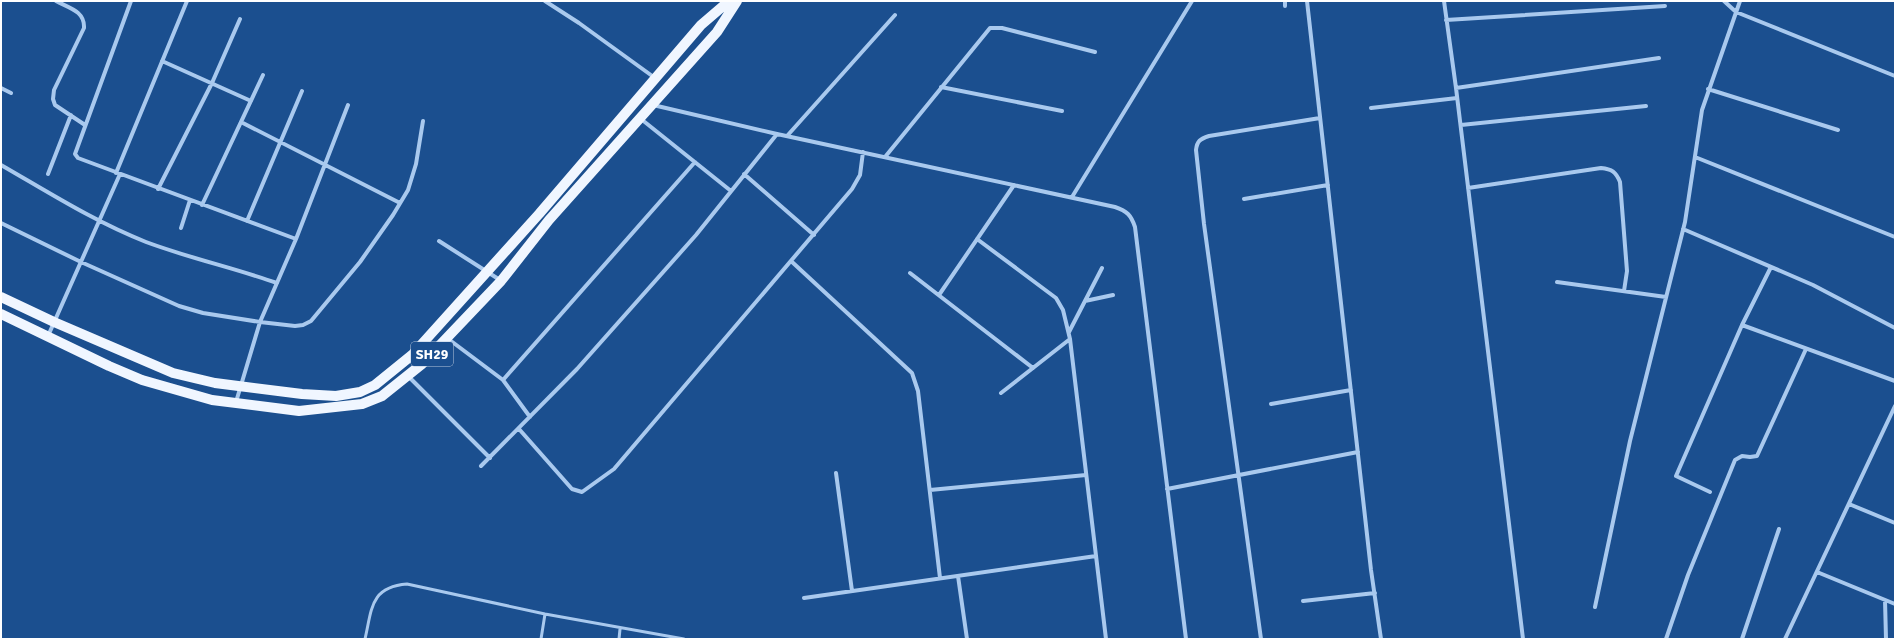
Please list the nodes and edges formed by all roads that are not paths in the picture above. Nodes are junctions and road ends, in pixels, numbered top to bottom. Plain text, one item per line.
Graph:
1 (56, 1) edge
2 (131, 1) edge
3 (187, 1) edge
4 (544, 1) edge
5 (729, 1) edge
6 (737, 1) edge
7 (1192, 1) edge
8 (1307, 1) edge
9 (1444, 1) edge
10 (1724, 1) edge
11 (1740, 1) edge
12 (1665, 6) dead end
13 (1736, 12) junction
14 (895, 15) dead end
15 (240, 19) dead end
16 (1446, 20) junction
17 (1095, 52) dead end
18 (1659, 58) dead end
19 (162, 61) junction
20 (263, 75) dead end
21 (1895, 76) edge
22 (656, 78) junction
23 (212, 83) junction
24 (942, 87) junction
25 (1, 88) edge
26 (1456, 88) junction
27 (1708, 89) junction
28 (302, 91) dead end
29 (11, 93) dead end
30 (1457, 98) junction
31 (251, 101) junction
32 (348, 105) dead end
33 (653, 105) junction
34 (1646, 106) dead end
35 (1372, 108) dead end
36 (1062, 111) dead end
37 (71, 115) junction
38 (641, 118) junction
39 (1320, 118) junction
40 (241, 122) junction
41 (423, 122) dead end
42 (85, 124) junction
43 (1460, 125) junction
44 (1838, 130) dead end
45 (777, 134) junction
46 (787, 136) junction
47 (280, 142) junction
48 (864, 152) junction
49 (885, 157) junction
50 (1695, 157) junction
51 (695, 162) junction
52 (1, 165) edge
53 (324, 165) junction
54 (48, 174) dead end
55 (118, 174) junction
56 (744, 174) junction
57 (1014, 185) junction
58 (1328, 186) junction
59 (1468, 188) junction
60 (158, 189) junction
61 (731, 191) junction
62 (1072, 197) junction
63 (1244, 199) dead end
64 (190, 200) junction
65 (400, 203) junction
66 (202, 205) junction
67 (99, 221) junction
68 (247, 221) junction
69 (1, 222) edge
70 (181, 228) dead end
71 (1683, 229) junction
72 (814, 235) junction
73 (1895, 237) edge
74 (296, 239) junction
75 (977, 239) junction
76 (439, 241) dead end
77 (791, 261) junction
78 (81, 262) junction
79 (1771, 267) junction
80 (1102, 268) dead end
81 (488, 272) junction
82 (910, 273) dead end
83 (501, 280) junction
84 (1557, 282) dead end
85 (277, 283) junction
86 (1624, 291) junction
87 (939, 295) junction
88 (1114, 295) dead end
89 (1, 297) edge
90 (1666, 297) junction
91 (1085, 300) junction
92 (1, 314) edge
93 (54, 322) junction
94 (260, 322) junction
95 (1742, 325) junction
96 (1895, 328) edge
97 (1068, 332) junction
98 (48, 336) junction
99 (447, 338) junction
100 (1070, 339) junction
101 (1806, 350) junction
102 (1033, 368) junction
103 (408, 376) junction
104 (503, 380) junction
105 (1895, 381) edge
106 (240, 386) junction
107 (1351, 390) junction
108 (1001, 393) dead end
109 (235, 403) junction
110 (1271, 404) dead end
111 (1895, 406) edge
112 (530, 417) junction
113 (518, 429) junction
114 (1358, 452) junction
115 (490, 458) junction
116 (481, 466) dead end
117 (836, 473) dead end
118 (1086, 475) junction
119 (1240, 475) junction
120 (1167, 489) junction
121 (930, 490) junction
122 (1710, 492) dead end
123 (1849, 504) junction
124 (1895, 524) edge
125 (1779, 529) dead end
126 (1096, 556) junction
127 (1817, 572) junction
128 (958, 576) junction
129 (940, 578) junction
130 (852, 591) junction
131 (1375, 593) junction
132 (804, 598) dead end
133 (1885, 600) junction
134 (1303, 601) dead end
135 (1895, 604) edge
136 (1595, 607) dead end
137 (545, 614) junction
138 (620, 629) junction
139 (366, 639) edge
140 (541, 639) edge
141 (619, 639) edge
142 (684, 639) edge
143 (967, 639) edge
144 (1106, 639) edge
145 (1186, 639) edge
146 (1261, 639) edge
147 (1381, 639) edge
148 (1523, 639) edge
149 (1666, 639) edge
150 (1742, 639) edge
151 (1785, 639) edge
152 (1886, 639) edge

1 - 37 street
2 - 42 street
3 - 19 street
4 - 22 street
5 - 22 main road, SH29
6 - 33 main road, SH29
7 - 62 street
8 - 39 street
9 - 16 street
10 - 13 street
11 - 13 street
12 - 16 street
13 - 21 street
13 - 27 street
14 - 46 street
15 - 23 street
16 - 26 street
17 - 24 street
18 - 26 street
19 - 23 street
19 - 55 street
20 - 31 street
22 - 81 main road, SH29
23 - 31 street
23 - 60 street
24 - 36 street
24 - 49 street
25 - 29 street
26 - 30 street
27 - 44 street
27 - 50 street
28 - 47 street
30 - 35 street
30 - 43 street
31 - 40 street
32 - 53 street
33 - 38 main road, SH29
33 - 45 street
34 - 43 street
37 - 42 street
37 - 54 street
38 - 51 street
38 - 83 main road, SH29
39 - 58 street
39 - 119 street
40 - 47 street
40 - 66 street
41 - 65 street
42 - 55 street
43 - 59 street
45 - 46 street
45 - 56 street
46 - 48 street
47 - 53 street
47 - 68 street
48 - 49 street
48 - 72 street
49 - 57 street
50 - 71 street
50 - 73 street
51 - 61 street
51 - 104 street
52 - 67 street
53 - 65 street
53 - 74 street
55 - 60 street
55 - 67 street
56 - 61 street
56 - 72 street
57 - 62 street
57 - 75 street
58 - 63 street
58 - 107 street
59 - 86 street
59 - 148 street
60 - 64 street
61 - 112 street
62 - 120 street
64 - 66 street
64 - 70 street
65 - 94 street
66 - 68 street
67 - 78 street
67 - 85 street
68 - 74 street
69 - 78 street
71 - 79 street
71 - 90 street
72 - 77 street
74 - 85 street
75 - 87 street
75 - 97 street
76 - 81 street
77 - 113 street
77 - 121 street
78 - 93 street
78 - 94 street
79 - 95 street
79 - 96 street
80 - 91 street
81 - 83 street
81 - 106 main road, SH29
82 - 87 street
83 - 99 main road, SH29
84 - 86 street
85 - 94 street
86 - 90 street
87 - 102 street
88 - 91 street
89 - 93 main road, SH29
90 - 136 street
91 - 97 street
92 - 98 main road, SH29
93 - 98 street
93 - 106 main road, SH29
94 - 106 street
95 - 101 street
95 - 122 street
97 - 100 street
98 - 109 main road, SH29
99 - 103 main road, SH29
99 - 104 street
100 - 102 street
100 - 118 street
101 - 105 street
101 - 149 street
102 - 108 street
103 - 109 main road, SH29
103 - 115 street
104 - 112 street
106 - 109 street
107 - 110 street
107 - 114 street
111 - 123 street
112 - 113 street
113 - 115 street
114 - 119 street
114 - 131 street
115 - 116 street
117 - 130 street
118 - 121 street
118 - 126 street
119 - 120 street
119 - 146 street
120 - 145 street
121 - 129 street
123 - 124 street
123 - 127 street
125 - 150 street
126 - 128 street
126 - 144 street
127 - 133 street
127 - 151 street
128 - 129 street
128 - 143 street
129 - 130 street
130 - 132 street
131 - 134 street
131 - 147 street
133 - 135 street
133 - 152 street
137 - 138 lane
137 - 139 lane
137 - 140 lane
138 - 141 lane
138 - 142 lane

